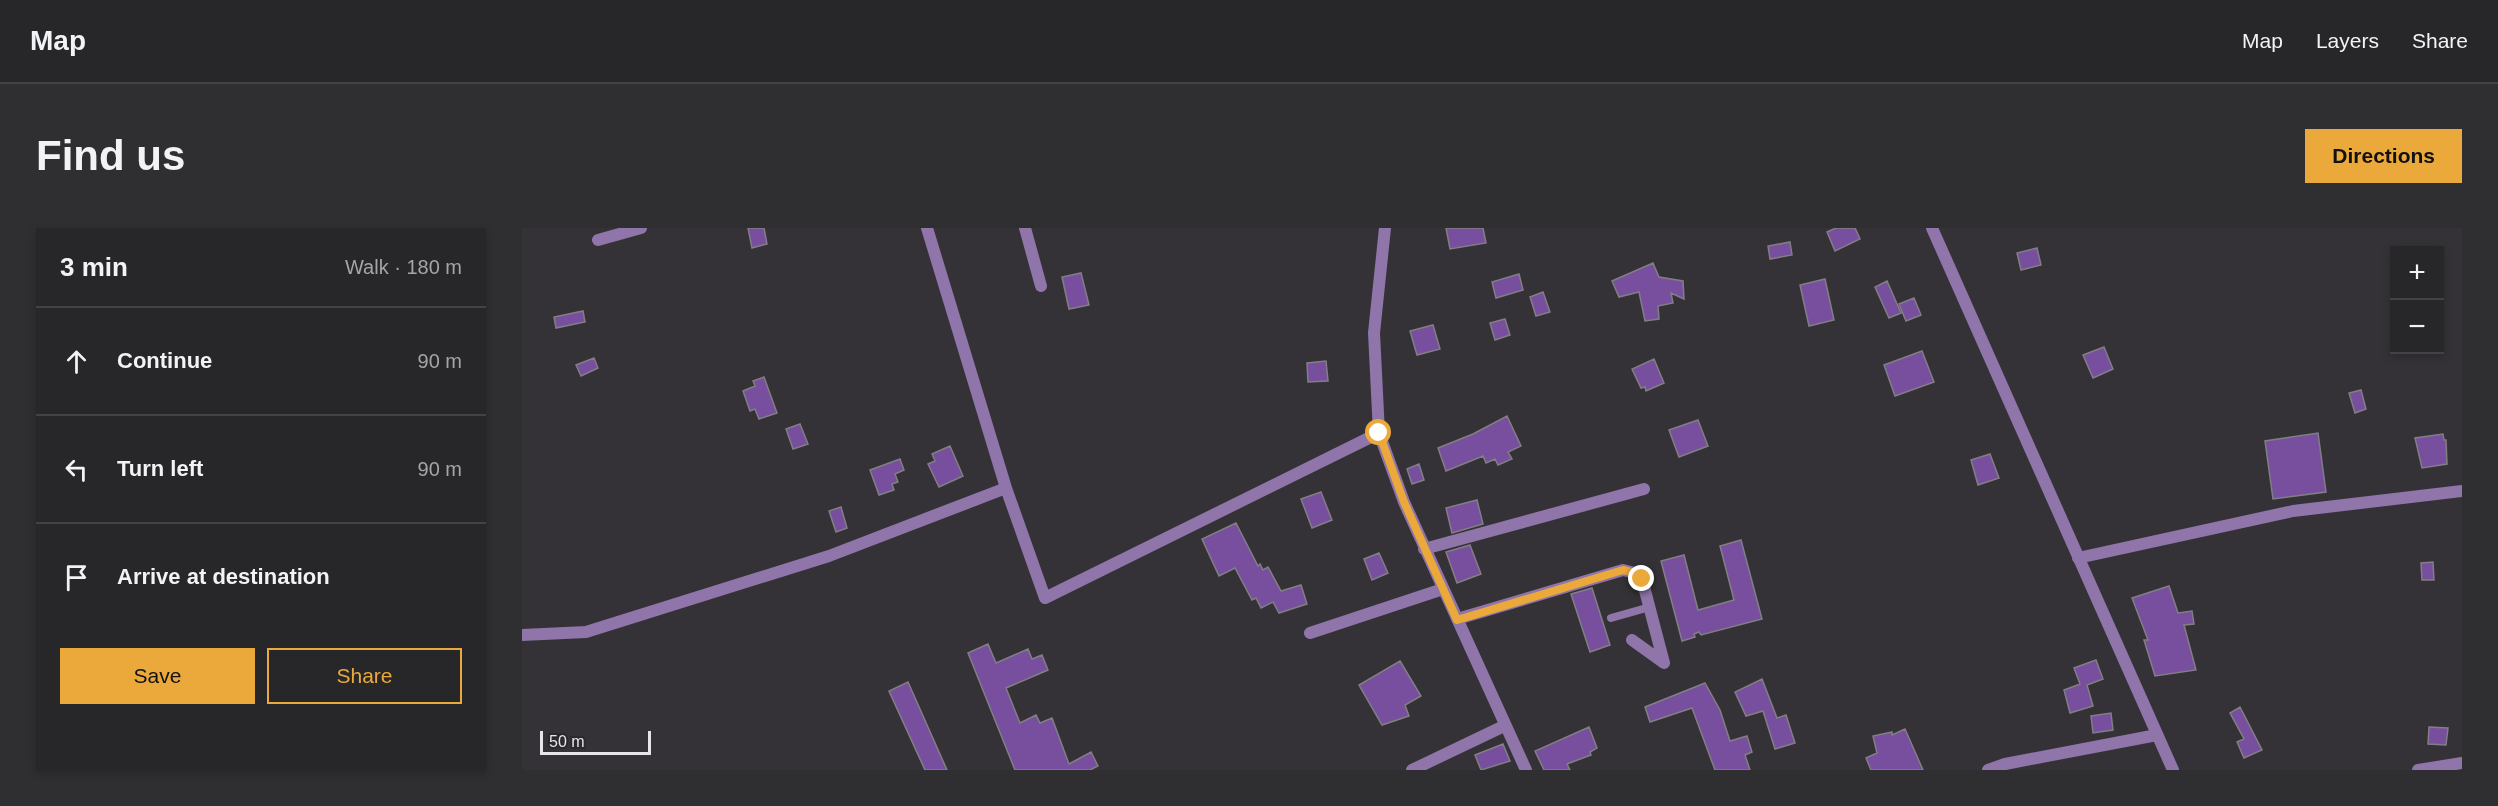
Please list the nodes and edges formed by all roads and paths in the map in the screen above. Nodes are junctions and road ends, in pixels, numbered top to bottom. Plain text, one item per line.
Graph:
1 (641, 228) edge
2 (927, 228) edge
3 (1025, 228) edge
4 (1385, 228) edge
5 (1932, 228) edge
6 (598, 240) dead end
7 (1041, 286) dead end
8 (1379, 433) junction
9 (1006, 488) junction
10 (1644, 489) dead end
11 (2462, 491) edge
12 (1424, 549) junction
13 (2078, 558) junction
14 (1443, 589) junction
15 (1650, 607) junction
16 (1611, 618) dead end
17 (1457, 620) junction
18 (1310, 633) dead end
19 (522, 635) edge
20 (1632, 640) dead end
21 (1504, 726) junction
22 (2157, 735) junction
23 (2462, 763) edge
24 (1412, 770) edge
25 (1526, 770) edge
26 (1988, 770) edge
27 (2173, 770) edge
28 (2418, 770) edge

1 - 6 street
2 - 9 street
3 - 7 street
4 - 8 street
5 - 13 street
8 - 9 street
8 - 12 street
9 - 19 street
10 - 12 street
11 - 13 street
12 - 14 street
13 - 22 street
14 - 17 street
14 - 18 street
15 - 16 lane
15 - 17 street
15 - 20 street
17 - 21 street
21 - 24 street
21 - 25 street
22 - 26 street
22 - 27 street
23 - 28 street

